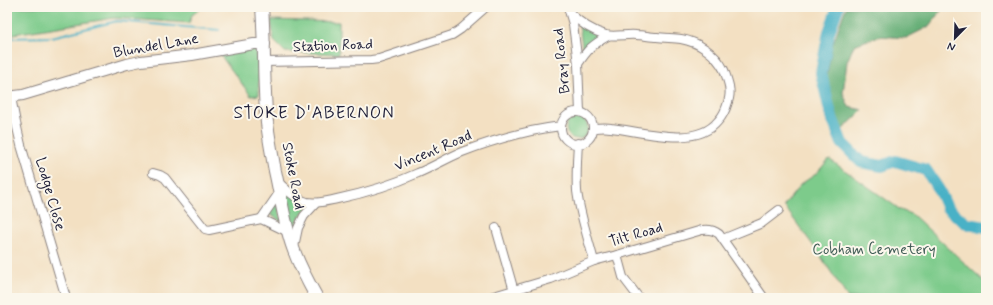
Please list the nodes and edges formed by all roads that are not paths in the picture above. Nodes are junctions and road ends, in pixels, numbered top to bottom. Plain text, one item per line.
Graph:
1 (262, 7) edge
2 (486, 7) edge
3 (569, 10) edge
4 (608, 36) junction
5 (264, 44) junction
6 (264, 62) junction
7 (578, 64) junction
8 (9, 97) edge
9 (580, 112) junction
10 (562, 126) junction
11 (593, 128) junction
12 (578, 144) junction
13 (153, 173) dead end
14 (278, 187) junction
15 (316, 203) junction
16 (780, 210) dead end
17 (260, 219) junction
18 (496, 228) dead end
19 (288, 232) junction
20 (723, 239) junction
21 (293, 249) junction
22 (617, 255) junction
23 (594, 261) junction
24 (514, 290) junction
25 (66, 298) edge
26 (317, 298) edge
27 (487, 298) edge
28 (639, 298) edge
29 (764, 298) edge

1 - 5 main road, Stoke Road
2 - 6 street, Station Road
3 - 4 street
3 - 7 street, Bray Road
4 - 7 street
4 - 11 street
5 - 6 main road, Stoke Road
5 - 8 street, Blundel Lane
6 - 14 main road, Stoke Road
7 - 9 street, Bray Road
8 - 25 street, Lodge Close
9 - 10 street, Bray Road
9 - 11 street, Bray Road
10 - 12 street
10 - 15 street, Vincent Road
11 - 12 street
12 - 23 street
13 - 17 street
14 - 15 street, Vincent Road
14 - 17 street
14 - 19 main road, Stoke Road
15 - 21 street
16 - 20 street
17 - 19 street
18 - 24 street
19 - 21 main road, Stoke Road
20 - 22 street, Tilt Road
20 - 29 street, Tilt Road
21 - 26 main road, Stoke Road
22 - 23 street, Tilt Road
22 - 28 street
23 - 24 street, Tilt Road
24 - 27 street, Tilt Road

